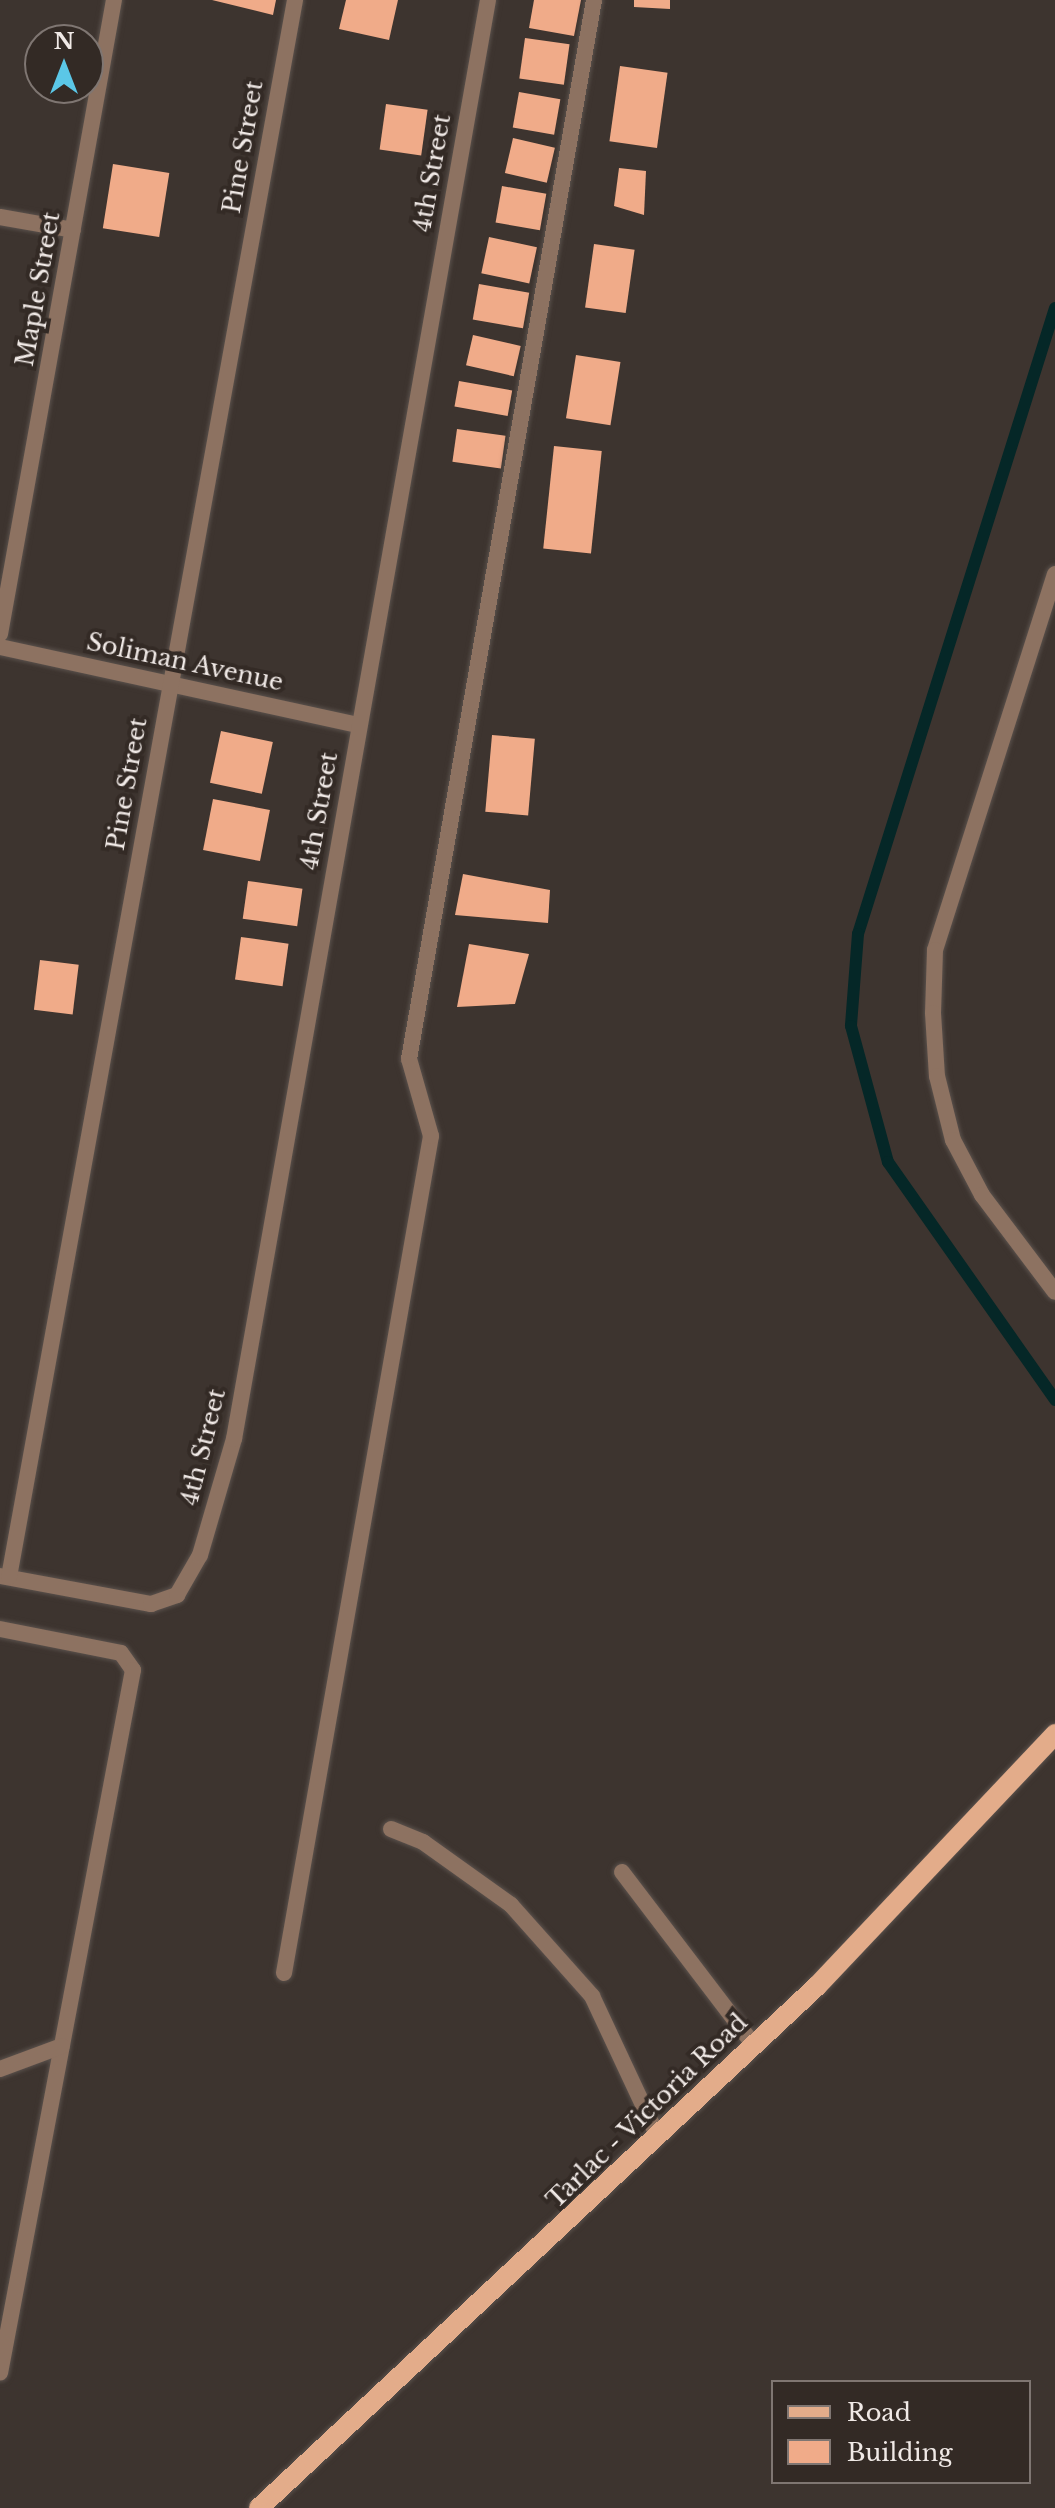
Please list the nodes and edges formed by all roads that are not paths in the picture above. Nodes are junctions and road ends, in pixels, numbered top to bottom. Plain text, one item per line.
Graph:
1 (114, 0) edge
2 (295, 0) edge
3 (488, 0) edge
4 (594, 0) edge
5 (0, 217) edge
6 (73, 230) junction
7 (1055, 574) edge
8 (0, 634) edge
9 (0, 647) edge
10 (169, 682) junction
11 (359, 725) junction
12 (1055, 1292) edge
13 (4, 1577) edge
14 (0, 1629) edge
15 (1055, 1734) edge
16 (391, 1829) dead end
17 (622, 1872) dead end
18 (284, 1973) dead end
19 (754, 2045) junction
20 (62, 2046) junction
21 (0, 2069) edge
22 (658, 2137) junction
23 (0, 2373) edge
24 (259, 2508) edge

1 - 6 street, Maple Street
2 - 10 street, Pine Street
3 - 11 street, 4th Street
4 - 18 street
5 - 6 street
6 - 8 street, Maple Street
7 - 12 street
9 - 10 street, Soliman Avenue
10 - 11 street, Soliman Avenue
10 - 13 street, Pine Street
11 - 13 street, 4th Street
14 - 20 street
15 - 19 main road, Tarlac - Victoria Road
16 - 22 street
17 - 19 street
19 - 22 main road, Tarlac - Victoria Road
20 - 21 street
20 - 23 street
22 - 24 main road, Tarlac - Victoria Road

